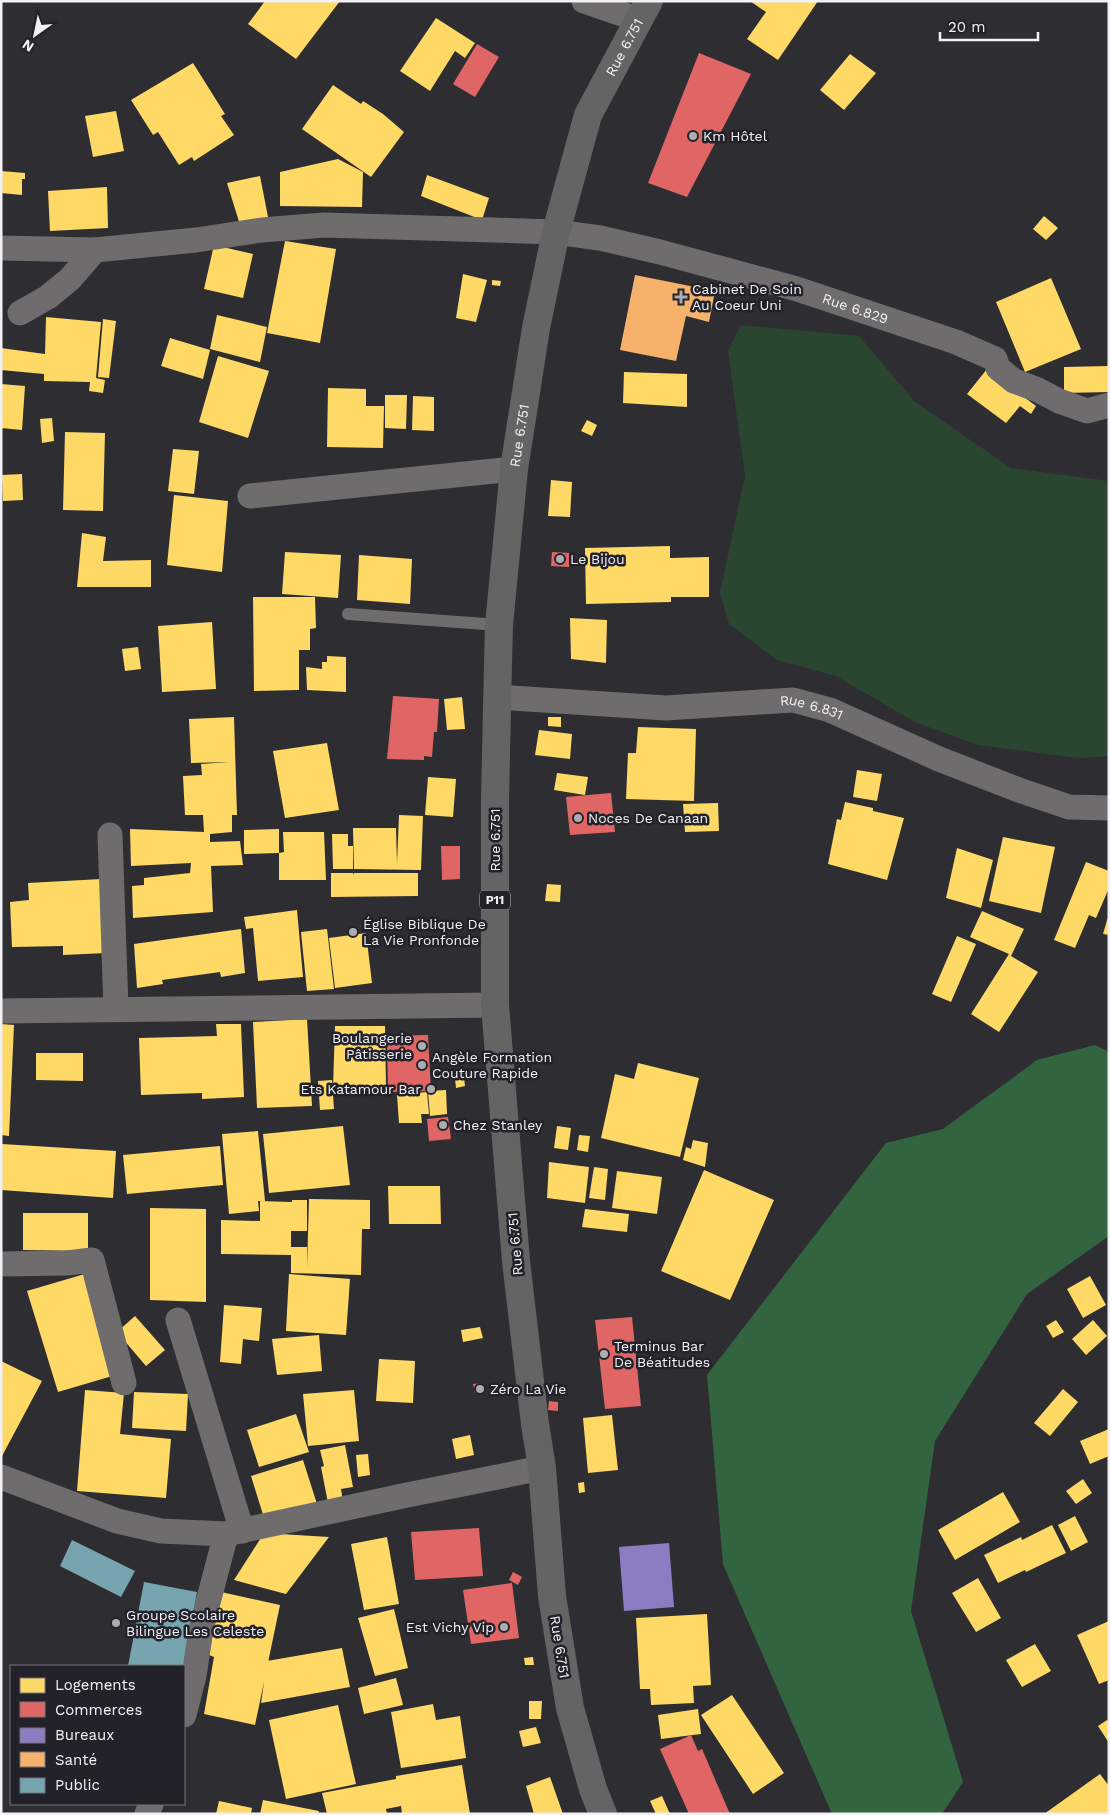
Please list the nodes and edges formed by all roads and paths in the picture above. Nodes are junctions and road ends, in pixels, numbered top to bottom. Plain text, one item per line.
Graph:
1 (584, 1) edge
2 (644, 10) edge
3 (556, 232) junction
4 (1, 248) edge
5 (95, 250) junction
6 (20, 314) dead end
7 (1109, 405) edge
8 (514, 469) junction
9 (250, 496) dead end
10 (348, 614) dead end
11 (499, 625) junction
12 (497, 697) junction
13 (1109, 808) edge
14 (110, 836) dead end
15 (495, 1005) junction
16 (116, 1009) junction
17 (1, 1011) edge
18 (1, 1264) edge
19 (178, 1320) dead end
20 (124, 1383) dead end
21 (542, 1468) junction
22 (1, 1477) edge
23 (234, 1533) junction
24 (185, 1710) edge
25 (603, 1814) edge

1 - 2 street
2 - 3 main road, Rue 6.751 / P11
3 - 5 street, Rue 6.829
3 - 7 street, Rue 6.829
3 - 8 main road, Rue 6.751 / P11
4 - 5 street, Rue 6.829
5 - 6 street
8 - 9 street
8 - 11 main road, Rue 6.751 / P11
10 - 11 lane
11 - 12 main road, Rue 6.751 / P11
12 - 13 street, Rue 6.831
12 - 15 main road, Rue 6.751 / P11
14 - 16 street
15 - 16 street
15 - 21 main road, Rue 6.751 / P11
16 - 17 street
18 - 20 street
19 - 23 street
21 - 23 street
21 - 25 main road, Rue 6.751 / P11
22 - 23 street
23 - 24 street

